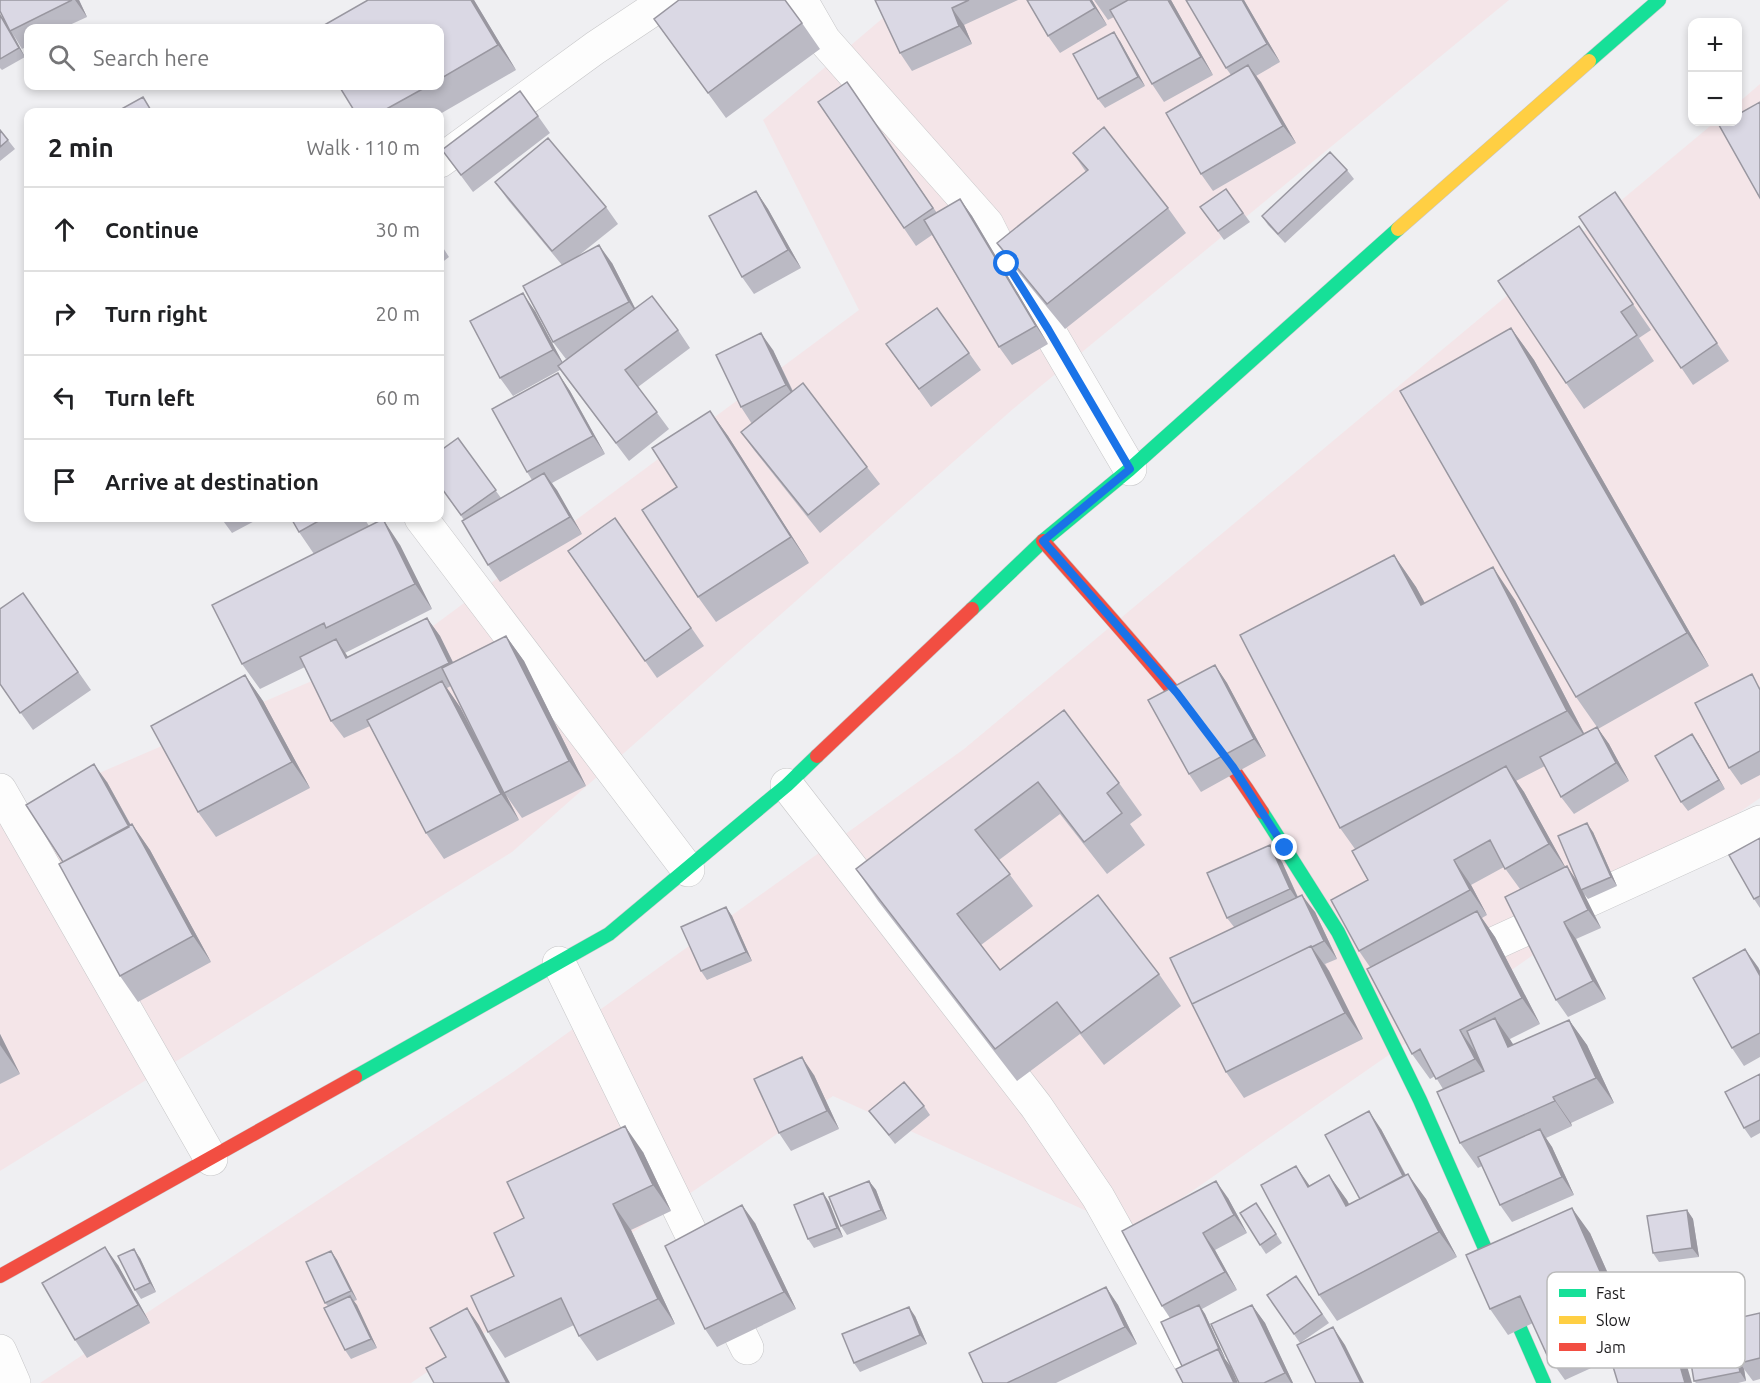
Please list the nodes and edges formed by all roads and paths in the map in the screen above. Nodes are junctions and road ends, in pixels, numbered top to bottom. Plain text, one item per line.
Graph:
1 (667, 0) edge
2 (801, 0) edge
3 (1659, 0) edge
4 (444, 158) edge
5 (1130, 469) junction
6 (424, 522) edge
7 (1043, 541) junction
8 (787, 785) junction
9 (0, 790) edge
10 (1760, 822) edge
11 (11, 835) edge
12 (688, 870) junction
13 (559, 963) junction
14 (1425, 974) edge
15 (211, 1159) junction
16 (0, 1276) edge
17 (747, 1348) dead end
18 (0, 1351) edge
19 (14, 1383) edge
20 (1202, 1383) edge
21 (1544, 1383) edge

1 - 4 street
2 - 5 street
3 - 5 main road
5 - 7 main road
6 - 12 street
7 - 8 main road
7 - 21 main road
8 - 12 main road
8 - 20 street
9 - 11 street
10 - 14 street
11 - 15 street
12 - 13 main road
13 - 15 main road
13 - 17 street
15 - 16 main road
18 - 19 street

